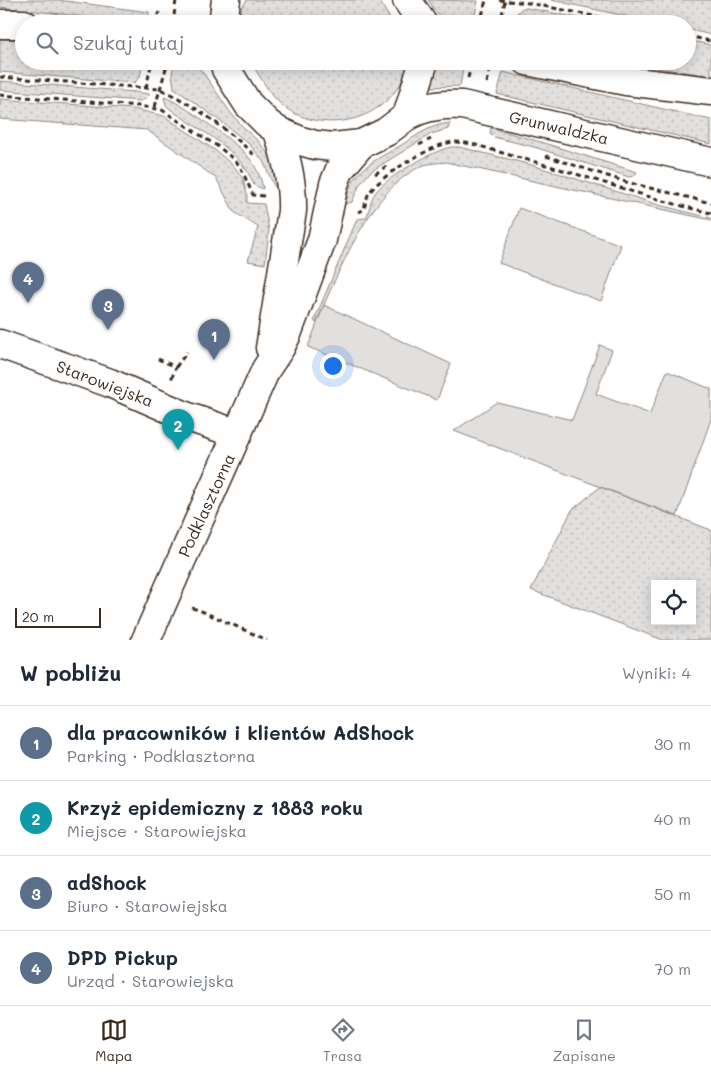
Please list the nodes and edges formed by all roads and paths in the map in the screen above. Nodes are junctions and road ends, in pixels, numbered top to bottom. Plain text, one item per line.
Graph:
1 (176, 0) edge
2 (226, 0) edge
3 (407, 0) edge
4 (486, 0) edge
5 (499, 0) edge
6 (505, 1) edge
7 (159, 12) dead end
8 (158, 15) edge
9 (174, 15) edge
10 (224, 15) edge
11 (417, 15) edge
12 (482, 15) edge
13 (502, 15) edge
14 (591, 15) edge
15 (0, 24) edge
16 (15, 24) edge
17 (696, 38) edge
18 (711, 42) edge
19 (150, 70) edge
20 (167, 70) edge
21 (226, 70) edge
22 (421, 70) edge
23 (572, 70) edge
24 (0, 77) edge
25 (146, 88) junction
26 (160, 89) junction
27 (711, 91) edge
28 (0, 94) edge
29 (155, 108) junction
30 (407, 116) junction
31 (278, 131) junction
32 (436, 137) dead end
33 (361, 144) junction
34 (414, 148) dead end
35 (542, 154) dead end
36 (258, 161) dead end
37 (711, 162) edge
38 (390, 163) dead end
39 (370, 178) dead end
40 (272, 197) dead end
41 (711, 203) edge
42 (356, 206) dead end
43 (364, 210) dead end
44 (354, 212) dead end
45 (711, 213) edge
46 (0, 344) edge
47 (187, 352) dead end
48 (158, 359) dead end
49 (176, 367) junction
50 (266, 369) junction
51 (170, 382) dead end
52 (238, 434) junction
53 (190, 608) dead end
54 (146, 640) edge
55 (267, 640) edge

1 - 9 path
2 - 10 street
3 - 11 street
4 - 12 path
5 - 6 path
6 - 13 path
6 - 14 path
7 - 8 path
15 - 16 street
17 - 18 path
19 - 25 path
20 - 26 path
21 - 31 street
22 - 30 street
23 - 27 street
24 - 25 path
25 - 26 path
26 - 29 path
26 - 36 path
28 - 29 path
29 - 40 path
30 - 33 street, Grunwaldzka
30 - 37 street, Grunwaldzka
31 - 33 street
31 - 50 street, Podklasztorna
32 - 34 path
33 - 50 street, Podklasztorna
35 - 41 path
38 - 39 path
42 - 44 path
43 - 45 path
46 - 52 street, Starowiejska
47 - 49 path
48 - 49 path
49 - 51 path
50 - 52 street, Podklasztorna
52 - 54 street, Podklasztorna
53 - 55 path

